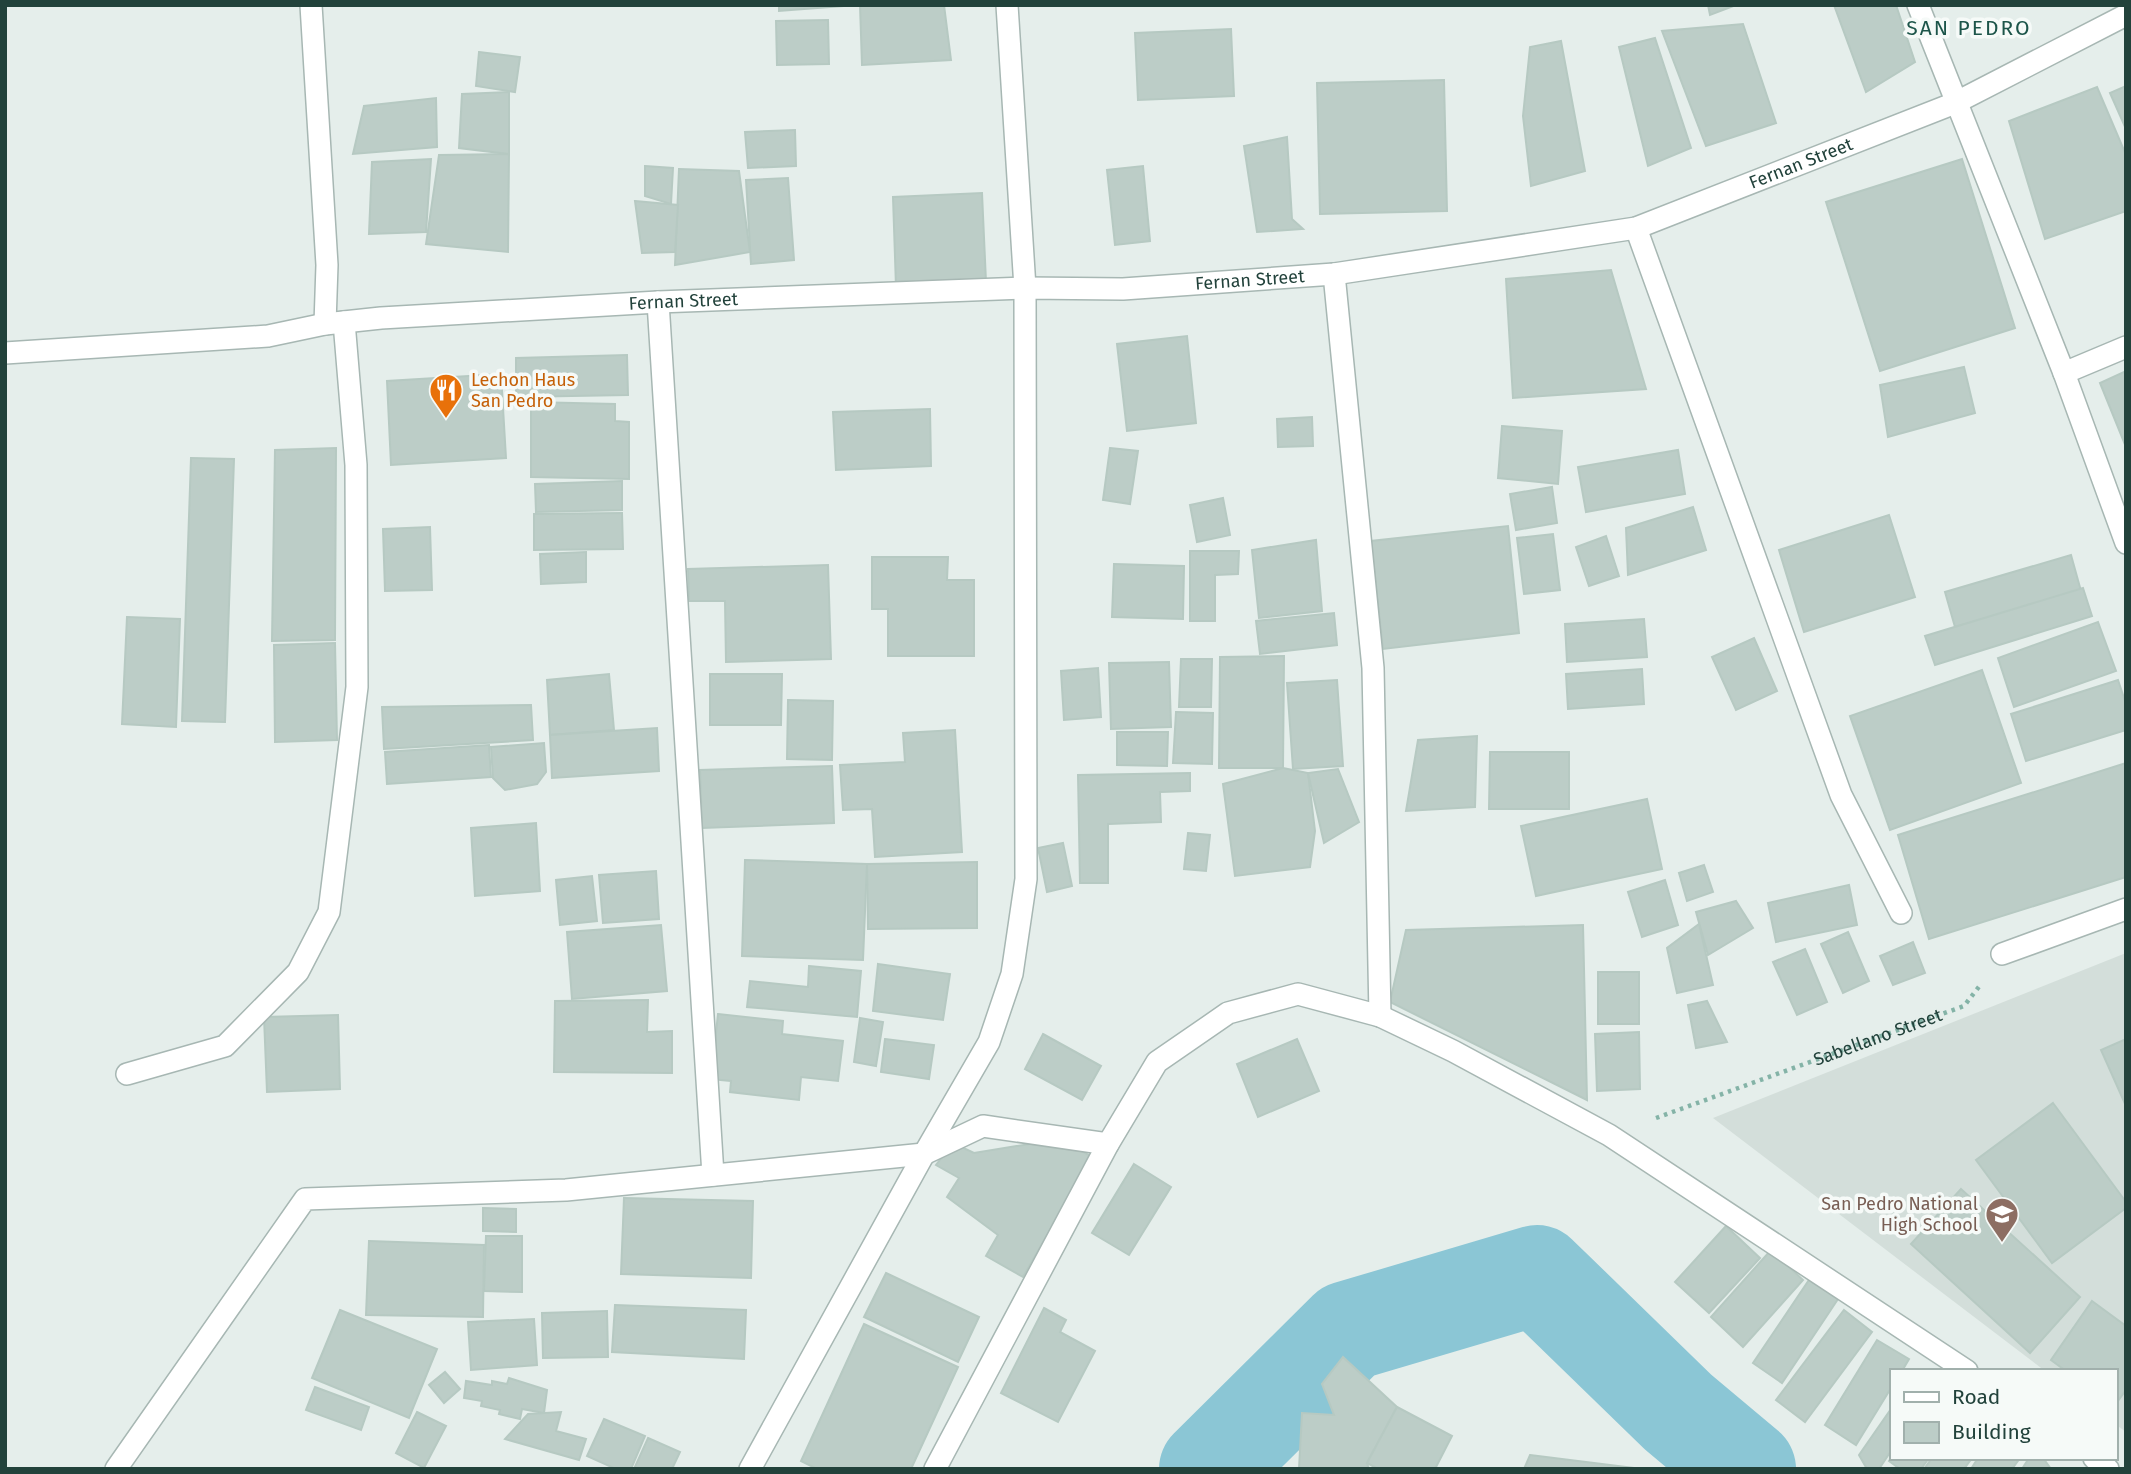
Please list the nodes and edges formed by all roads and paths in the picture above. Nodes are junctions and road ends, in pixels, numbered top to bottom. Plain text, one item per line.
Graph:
1 (311, 5) edge
2 (1007, 5) edge
3 (1918, 5) edge
4 (2126, 15) edge
5 (1955, 103) junction
6 (1636, 228) junction
7 (1334, 274) junction
8 (1025, 288) junction
9 (658, 302) junction
10 (334, 323) junction
11 (2126, 347) edge
12 (5, 353) edge
13 (2063, 373) junction
14 (2126, 544) edge
15 (2126, 909) edge
16 (1901, 913) dead end
17 (2002, 954) joint
18 (1380, 1016) junction
19 (127, 1074) dead end
20 (1609, 1135) junction
21 (1108, 1144) junction
22 (924, 1154) junction
23 (713, 1175) junction
24 (1964, 1369) edge
25 (116, 1469) edge
26 (750, 1469) edge
27 (935, 1469) edge

1 - 10 street
2 - 8 street
3 - 5 street
4 - 5 street, Fernan Street
5 - 6 street, Fernan Street
5 - 13 street
6 - 7 street, Fernan Street
6 - 16 street
7 - 8 street, Fernan Street
7 - 18 street
8 - 9 street, Fernan Street
8 - 22 street
9 - 10 street, Fernan Street
9 - 23 street
10 - 12 street, Fernan Street
10 - 19 street
11 - 13 street
13 - 14 street
15 - 17 street
17 - 20 path, Sabellano Street
18 - 20 street
18 - 21 street
20 - 24 street
21 - 22 street
21 - 27 street
22 - 23 street
22 - 26 street
23 - 25 street

